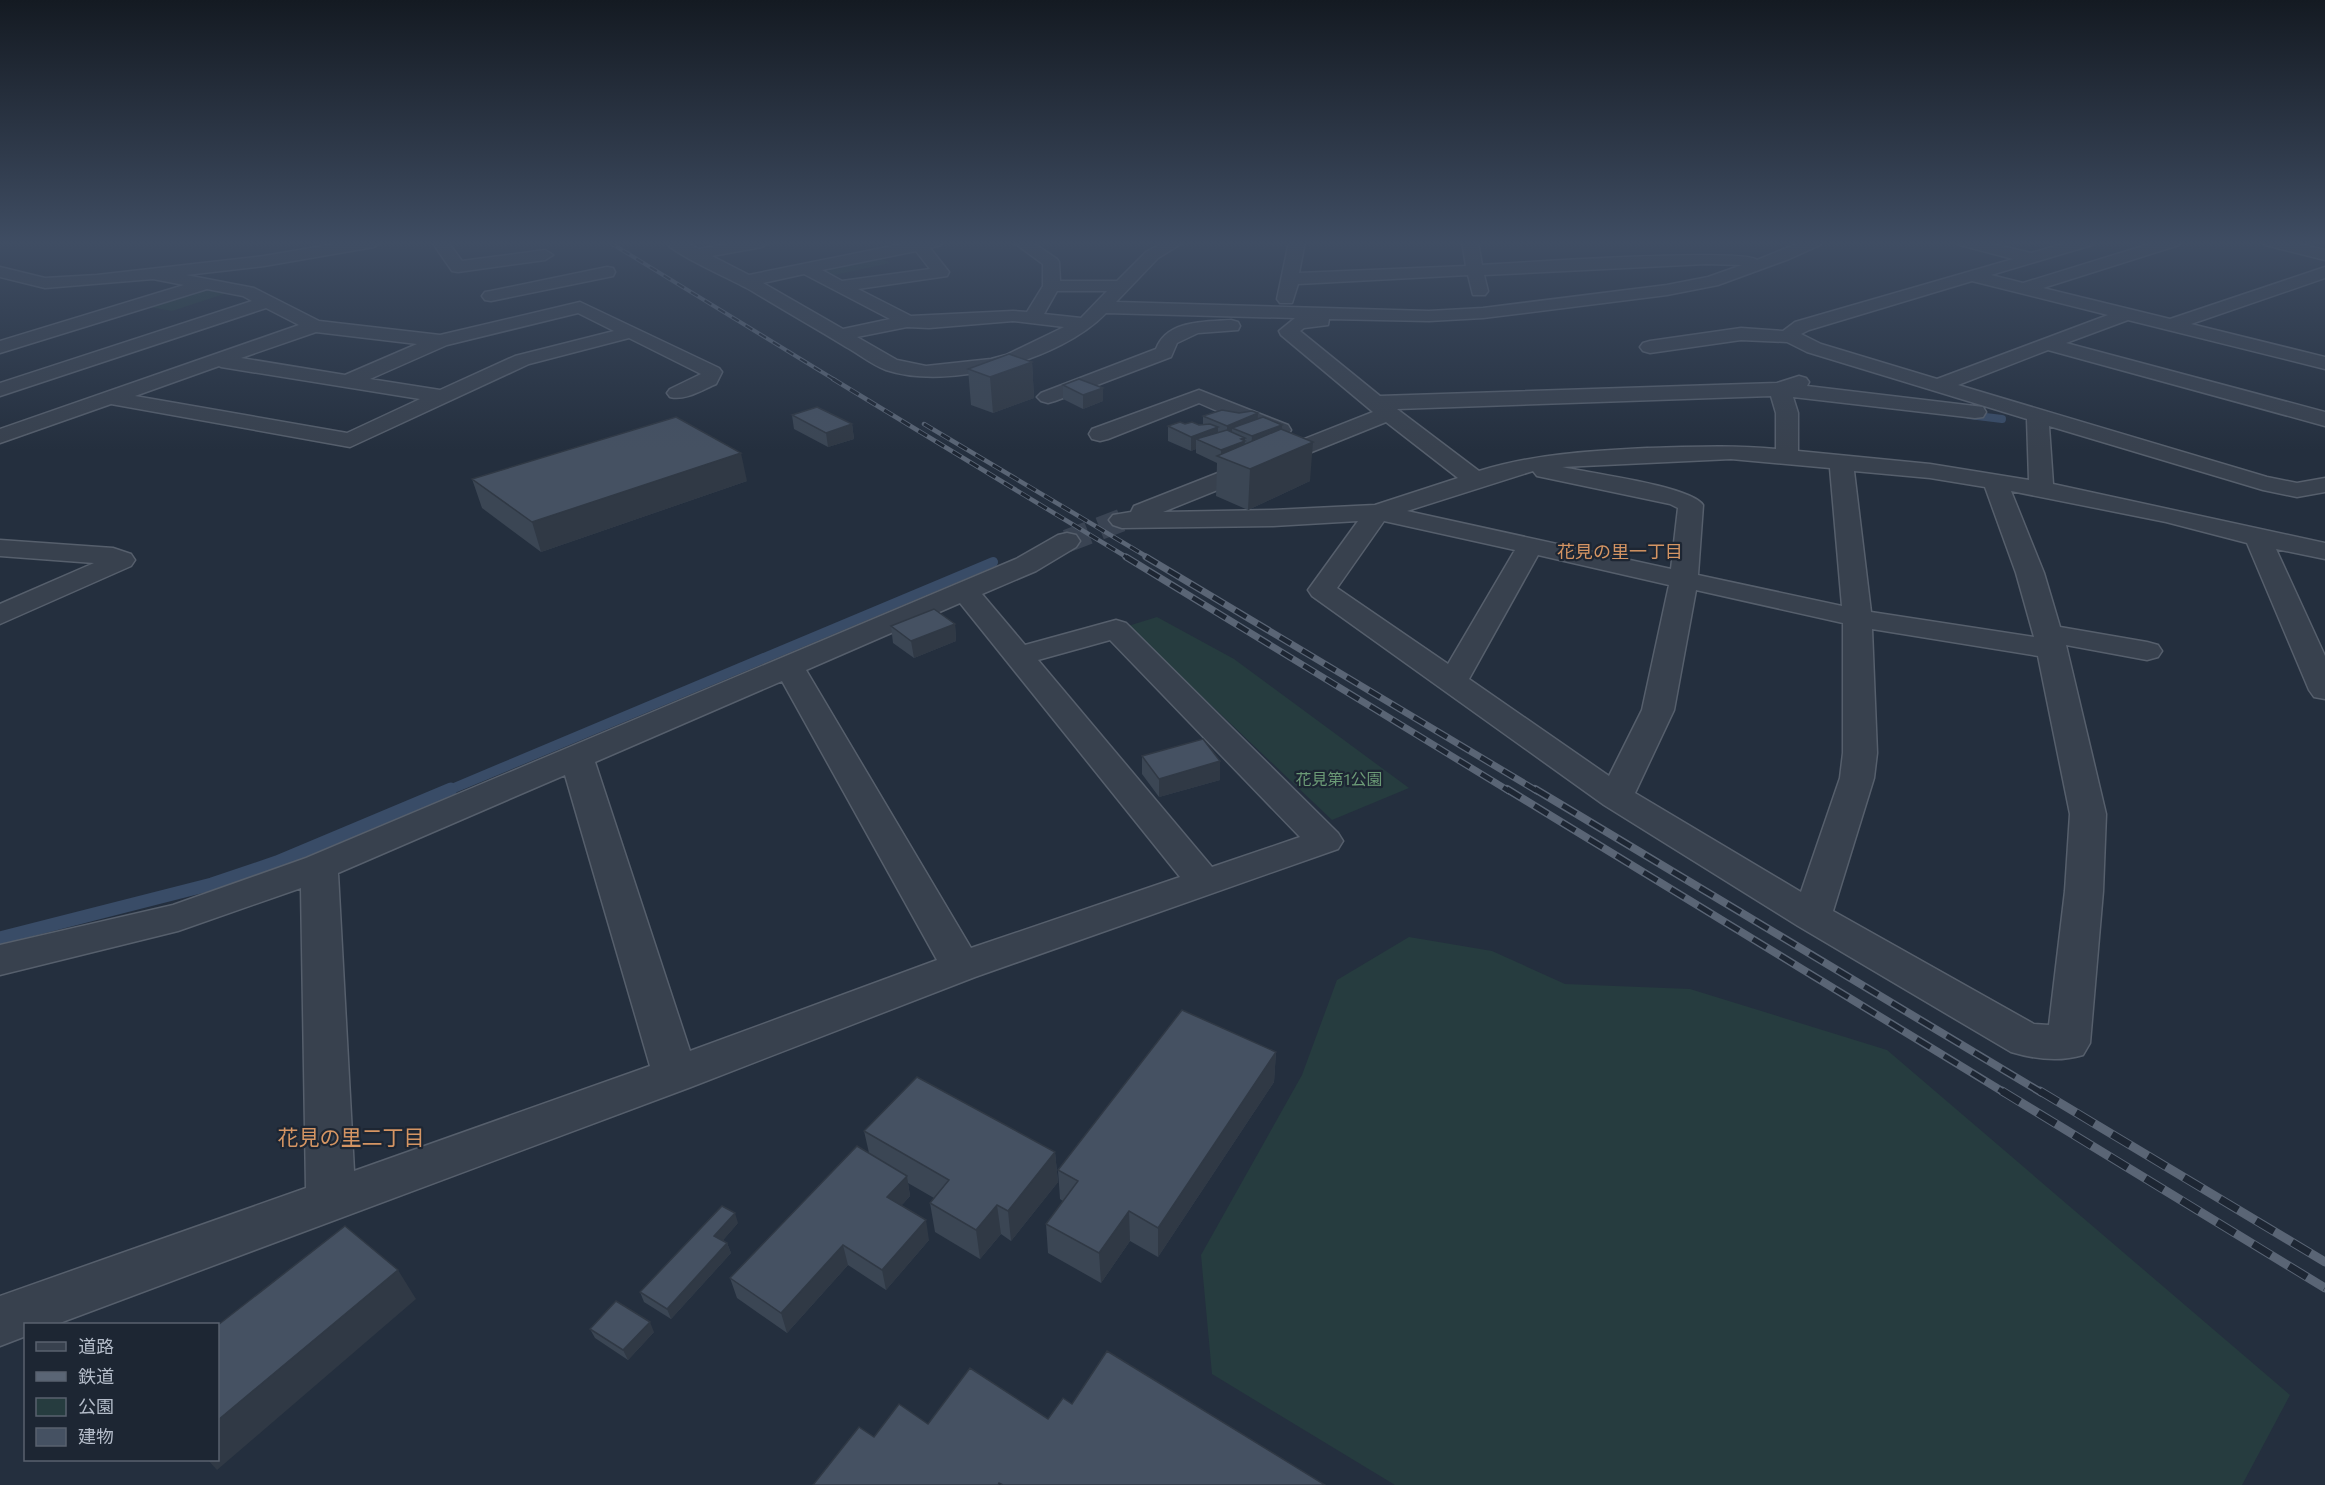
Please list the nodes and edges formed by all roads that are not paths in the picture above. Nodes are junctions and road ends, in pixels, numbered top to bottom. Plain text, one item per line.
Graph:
1 (115, 311) edge
2 (237, 311) edge
3 (285, 311) edge
4 (562, 311) edge
5 (589, 311) edge
6 (800, 311) edge
7 (889, 311) edge
8 (1036, 311) edge
9 (1097, 311) edge
10 (1175, 311) edge
11 (1291, 311) edge
12 (1497, 311) edge
13 (1851, 311) edge
14 (2116, 311) edge
15 (2212, 311) edge
16 (1483, 313) joint
17 (2127, 314) junction
18 (1032, 318) junction
19 (1291, 318) junction
20 (907, 321) junction
21 (1086, 324) junction
22 (2172, 325) junction
23 (315, 326) junction
24 (60, 328) junction
25 (1194, 328) junction
26 (1151, 331) dead end
27 (632, 332) junction
28 (841, 335) junction
29 (1791, 337) junction
30 (440, 341) junction
31 (143, 342) junction
32 (2050, 345) junction
33 (0, 347) edge
34 (1650, 347) dead end
35 (99, 357) junction
36 (217, 360) junction
37 (1857, 360) junction
38 (2322, 360) edge
39 (172, 377) junction
40 (348, 381) junction
41 (1939, 385) junction
42 (1779, 389) junction
43 (0, 390) edge
44 (677, 393) dead end
45 (444, 397) junction
46 (1048, 397) dead end
47 (112, 398) junction
48 (1382, 408) junction
49 (1237, 412) junction
50 (1980, 412) dead end
51 (2038, 415) junction
52 (2325, 419) edge
53 (1208, 422) edge
54 (1100, 434) dead end
55 (0, 436) edge
56 (1312, 443) junction
57 (1787, 456) junction
58 (1841, 462) junction
59 (1520, 466) junction
60 (1474, 479) junction
61 (1995, 481) junction
62 (2325, 485) edge
63 (2041, 489) junction
64 (1377, 512) junction
65 (2258, 538) junction
66 (1067, 541) tunnel mouth
67 (1531, 545) junction
68 (0, 548) edge
69 (2325, 550) edge
70 (1684, 579) junction
71 (965, 591) junction
72 (0, 615) edge
73 (1857, 618) junction
74 (2049, 641) junction
75 (2147, 651) dead end
76 (1020, 656) junction
77 (788, 665) junction
78 (1452, 683) junction
79 (2324, 684) edge
80 (577, 758) junction
81 (1616, 797) junction
82 (319, 867) junction
83 (1206, 884) junction
84 (1812, 916) junction
85 (961, 967) junction
86 (3, 969) edge
87 (675, 1076) junction
88 (331, 1201) junction
89 (0, 1321) edge

1 - 24 street
2 - 31 street
3 - 23 street
4 - 30 street
5 - 27 street
6 - 28 street
7 - 20 street
8 - 18 street
9 - 21 street
10 - 19 street
11 - 19 street
12 - 16 street
13 - 29 street
14 - 17 street
15 - 22 street
16 - 19 street
17 - 22 street
17 - 32 street
18 - 20 street
18 - 21 street
19 - 25 street
19 - 48 street
20 - 28 street
21 - 28 street
22 - 38 street
23 - 30 street
23 - 36 street
24 - 31 street
24 - 33 street
25 - 26 street
25 - 46 street
27 - 44 street
27 - 45 street
29 - 34 street
29 - 37 street
30 - 40 street
31 - 35 street
32 - 41 street
32 - 52 street
35 - 39 street
35 - 43 street
36 - 39 street
36 - 40 street
37 - 41 street
37 - 42 street
39 - 47 street
40 - 45 street
41 - 51 street
42 - 48 street
42 - 50 street
42 - 57 street
45 - 47 street
47 - 55 street
48 - 56 street
48 - 60 street
49 - 53 street
49 - 54 street
49 - 56 street
51 - 62 street
51 - 63 street
56 - 64 street
57 - 58 street
57 - 59 street
58 - 61 street
58 - 73 street
59 - 60 street
59 - 70 street
60 - 64 street
61 - 63 street
61 - 74 street
63 - 65 street
64 - 67 street
64 - 78 street
65 - 69 street
65 - 79 street
66 - 71 street
67 - 70 street
67 - 78 street
68 - 72 street
70 - 73 street
70 - 81 street
71 - 76 street
71 - 77 street
73 - 74 street
73 - 84 street
74 - 75 street
74 - 84 street
76 - 83 street
76 - 83 street
77 - 80 street
77 - 85 street
78 - 81 street
80 - 82 street
80 - 87 street
81 - 84 street
82 - 86 street
82 - 88 street
83 - 85 street
85 - 87 street
87 - 88 street
88 - 89 street

